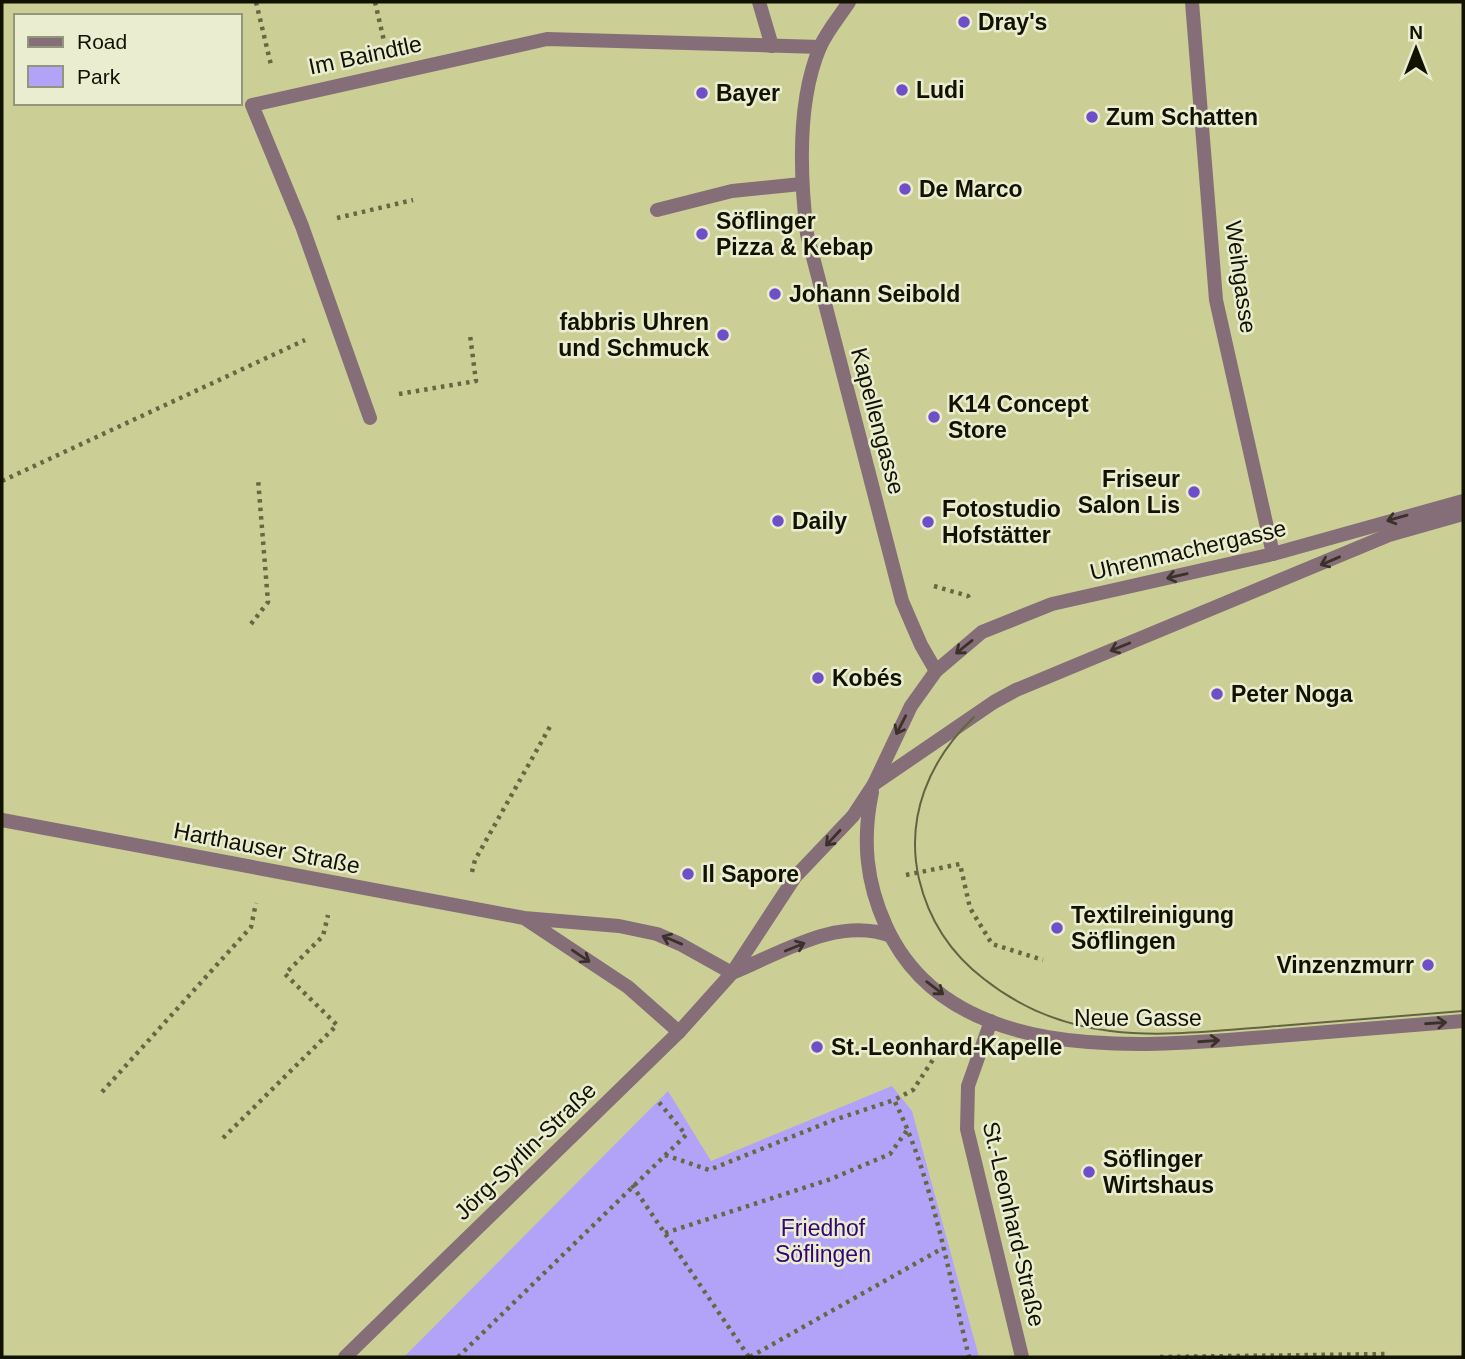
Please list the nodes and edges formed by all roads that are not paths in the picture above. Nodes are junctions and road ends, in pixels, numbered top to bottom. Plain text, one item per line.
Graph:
1 (759, 2) edge
2 (849, 2) edge
3 (1192, 2) edge
4 (772, 46) junction
5 (820, 47) junction
6 (801, 184) junction
7 (657, 210) dead end
8 (370, 418) dead end
9 (1463, 501) edge
10 (1463, 514) edge
11 (1273, 554) junction
12 (936, 670) junction
13 (874, 784) junction
14 (2, 820) edge
15 (524, 918) junction
16 (891, 936) junction
17 (732, 973) junction
18 (991, 1021) junction
19 (1463, 1021) edge
20 (679, 1032) junction
21 (345, 1357) edge
22 (1022, 1357) edge

1 - 4 street
2 - 5 street, Kapellengasse
3 - 11 street, Weihgasse
4 - 5 street, Im Baindtle
4 - 8 street, Im Baindtle
5 - 6 street, Kapellengasse
6 - 7 street
6 - 12 street, Kapellengasse
9 -> 11 street, Uhrenmachergasse
10 -> 13 street
11 -> 12 street, Uhrenmachergasse
12 -> 13 street
13 - 16 street
13 -> 17 street
14 - 15 street, Harthauser Straße
17 -> 15 street, Harthauser Straße
15 -> 20 street, Harthauser Straße
17 -> 16 street
16 -> 18 street, Neue Gasse
17 - 20 street, Jörg-Syrlin-Straße
18 -> 19 street, Neue Gasse
18 - 22 street, St.-Leonhard-Straße
20 - 21 street, Jörg-Syrlin-Straße

